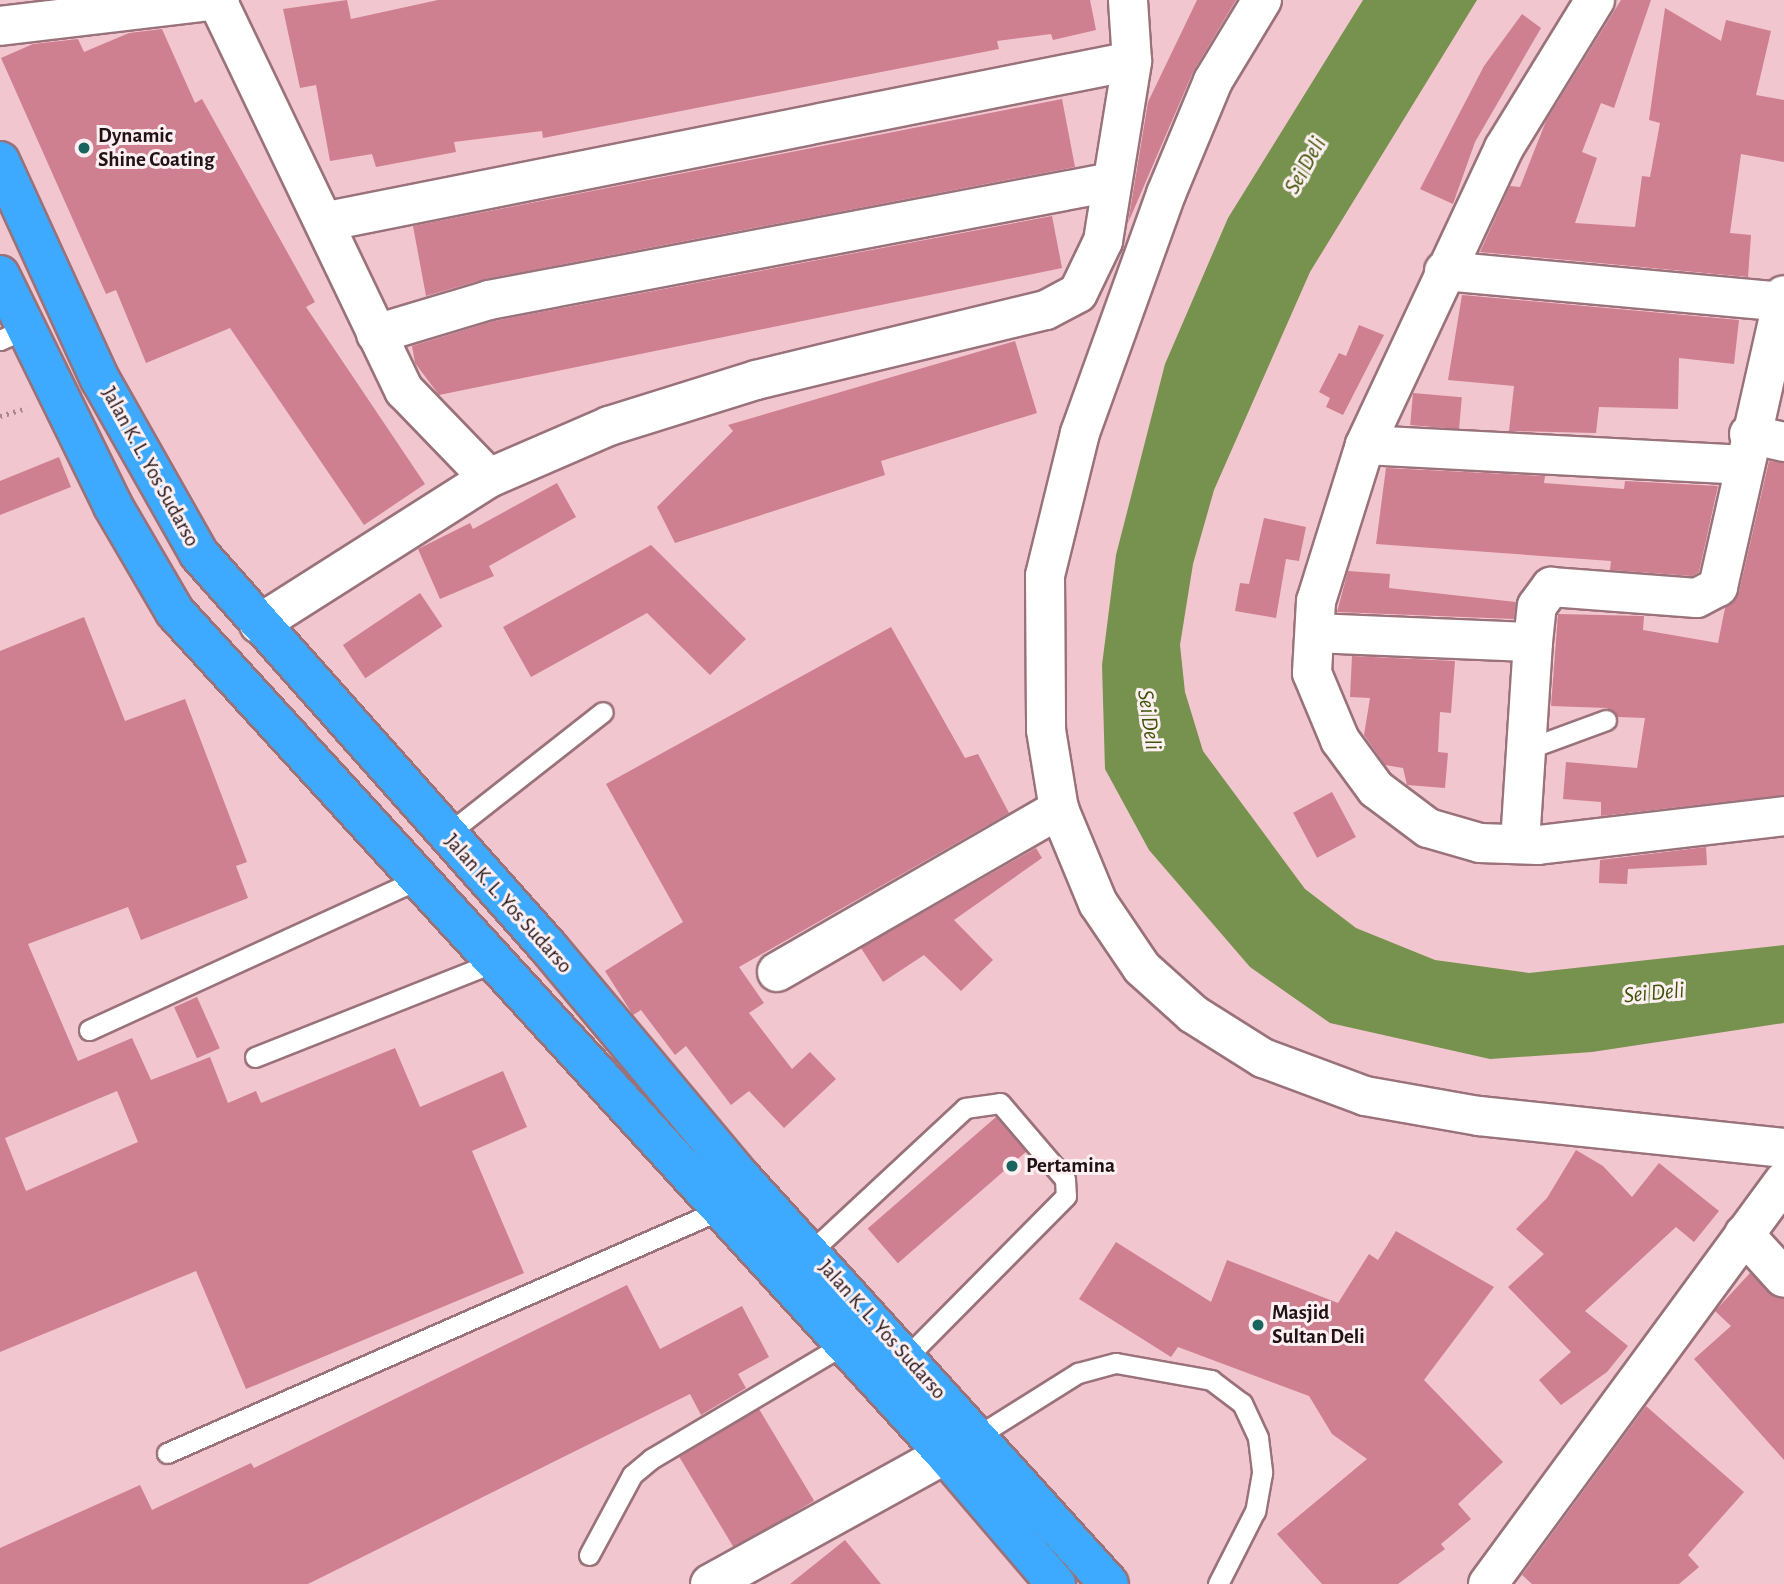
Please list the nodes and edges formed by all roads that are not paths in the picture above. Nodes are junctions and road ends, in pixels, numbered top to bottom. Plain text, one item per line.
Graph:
1 (218, 0) edge
2 (1128, 0) edge
3 (1262, 0) edge
4 (1595, 0) edge
5 (0, 26) edge
6 (1132, 61) junction
7 (0, 161) edge
8 (1112, 182) junction
9 (328, 221) junction
10 (1444, 271) junction
11 (0, 275) edge
12 (1783, 298) edge
13 (13, 334) edge
14 (376, 334) junction
15 (1365, 445) junction
16 (1758, 447) edge
17 (489, 478) junction
18 (259, 624) junction
19 (1315, 633) junction
20 (1533, 642) junction
21 (603, 712) dead end
22 (1606, 720) dead end
23 (1530, 748) junction
24 (1059, 809) junction
25 (1784, 816) edge
26 (446, 835) junction
27 (1520, 844) junction
28 (419, 879) junction
29 (495, 962) junction
30 (777, 972) dead end
31 (89, 1030) dead end
32 (255, 1057) dead end
33 (1784, 1148) edge
34 (1782, 1189) edge
35 (722, 1209) junction
36 (1744, 1234) junction
37 (796, 1263) junction
38 (1784, 1278) edge
39 (845, 1344) junction
40 (892, 1370) junction
41 (979, 1435) junction
42 (167, 1453) dead end
43 (945, 1454) junction
44 (589, 1555) dead end
45 (710, 1584) edge
46 (1056, 1584) edge
47 (1109, 1584) edge
48 (1217, 1584) edge
49 (1488, 1584) edge

1 - 5 street
1 - 9 street
2 - 6 street
3 - 24 street
4 - 10 street
6 - 8 street
6 - 9 street
7 - 18 highway, Jalan K. L. Yos Sudarso
8 - 14 street
8 - 17 street
9 - 14 street
10 - 12 street
10 - 15 street
11 - 13 highway, Jalan K. L. Yos Sudarso
12 - 16 street
13 - 28 highway, Jalan K. L. Yos Sudarso
14 - 17 street
15 - 16 street
15 - 19 street
16 - 20 street
17 - 18 street
18 - 26 highway, Jalan K. L. Yos Sudarso
19 - 20 street
19 - 27 street
20 - 23 street
21 - 26 lane
22 - 23 lane
23 - 27 street
24 - 30 street
24 - 33 street
25 - 27 street
26 - 37 highway, Jalan K. L. Yos Sudarso
28 - 29 highway, Jalan K. L. Yos Sudarso
28 - 31 lane
29 - 32 lane
29 - 35 highway, Jalan K. L. Yos Sudarso
34 - 36 street
35 - 37 highway, Jalan K. L. Yos Sudarso
35 - 42 lane
36 - 38 street
36 - 49 street
37 - 39 highway, Jalan K. L. Yos Sudarso
37 - 40 highway, Jalan K. L. Yos Sudarso
37 - 40 lane
39 - 40 highway, Jalan K. L. Yos Sudarso
39 - 44 lane
40 - 41 highway, Jalan K. L. Yos Sudarso
40 - 43 highway, Jalan K. L. Yos Sudarso
41 - 43 street
41 - 47 highway, Jalan K. L. Yos Sudarso
41 - 48 lane
43 - 45 street
43 - 46 highway, Jalan K. L. Yos Sudarso

